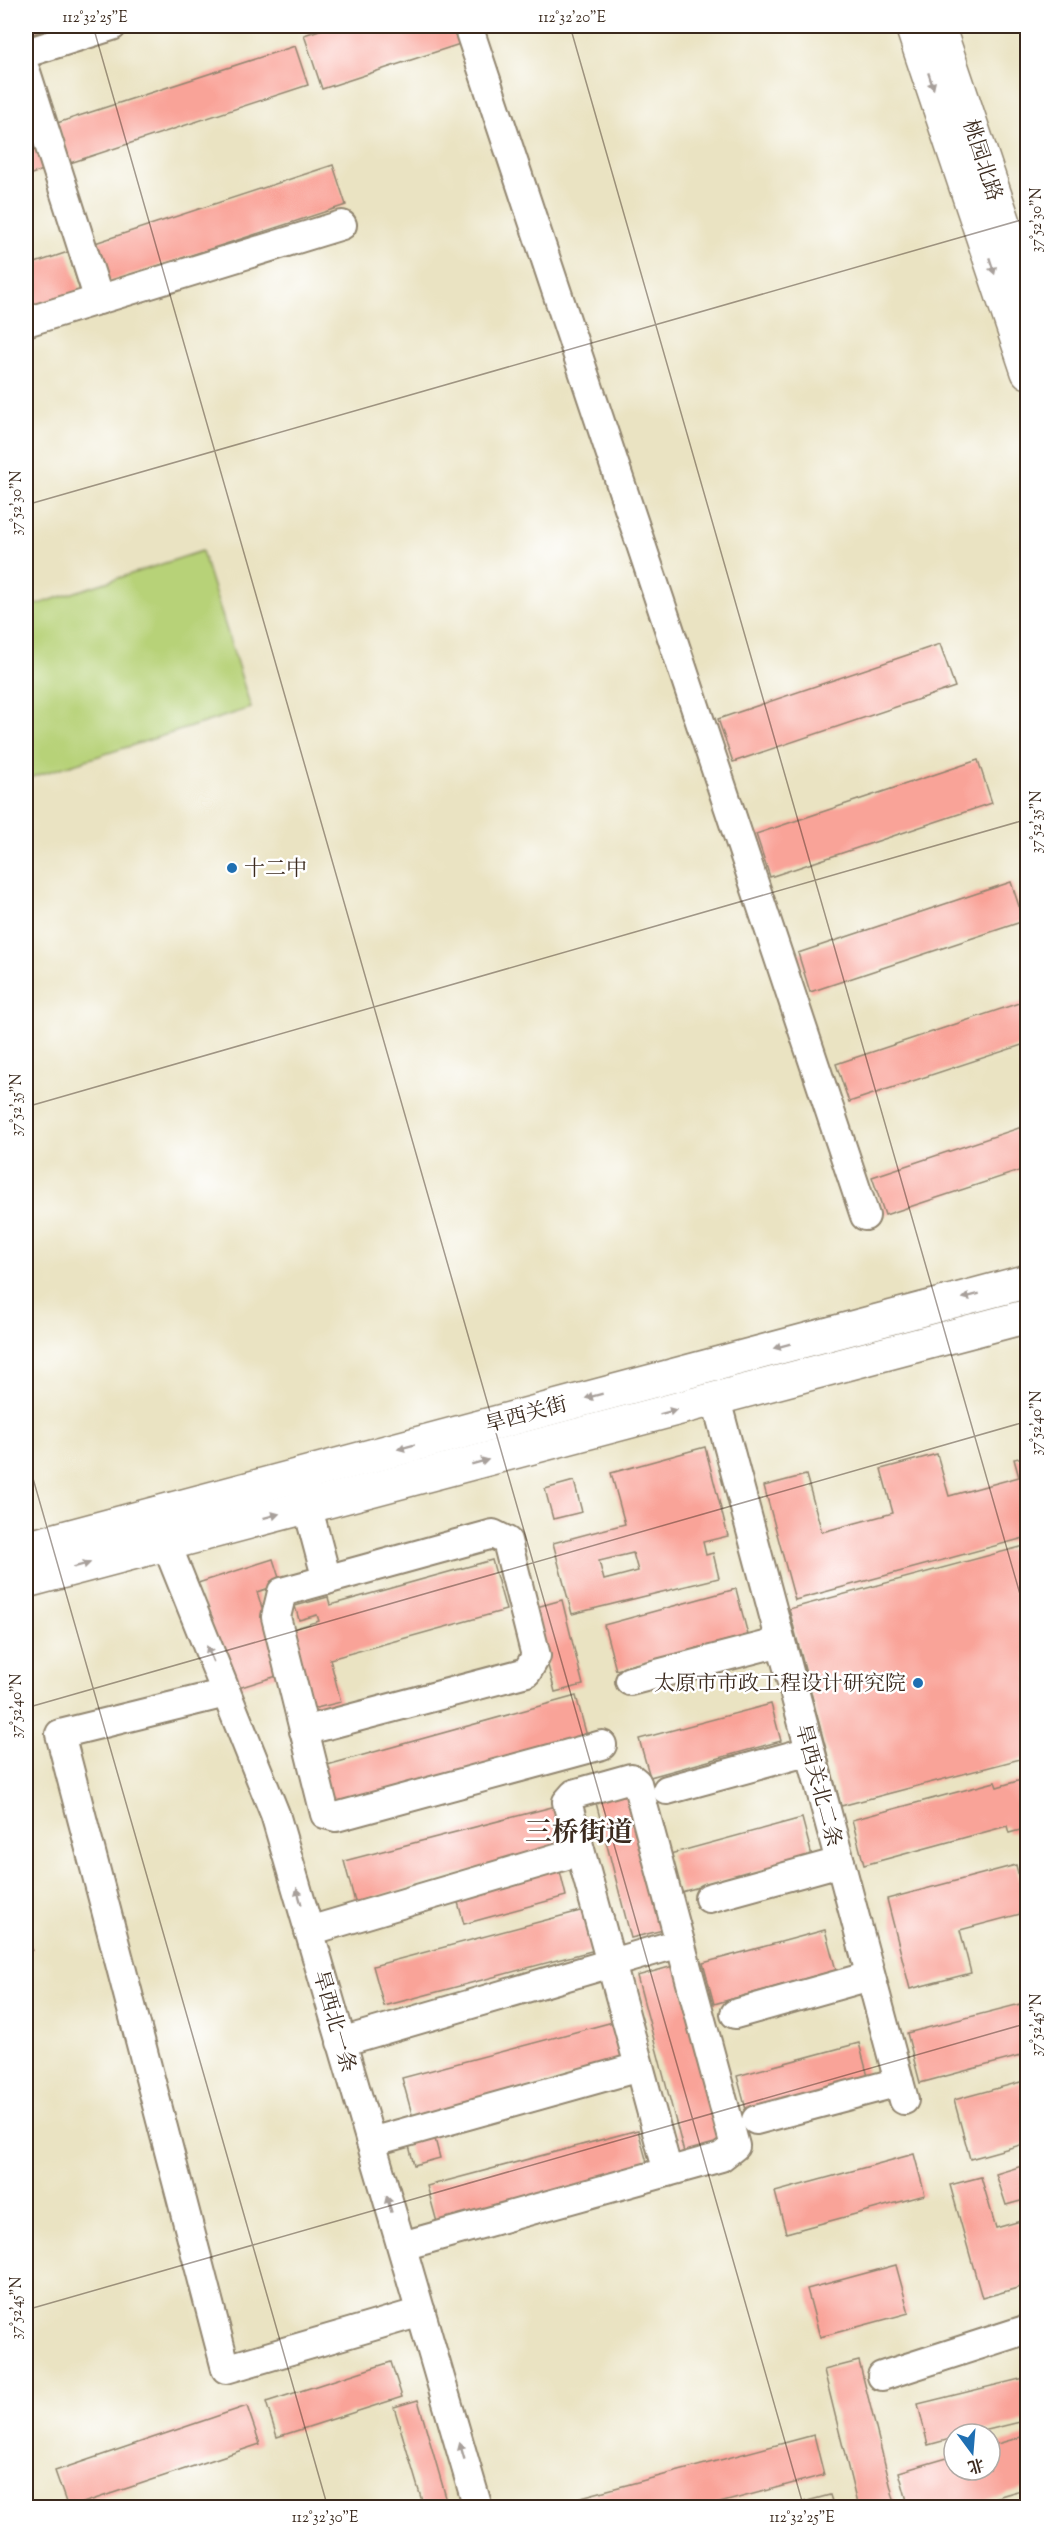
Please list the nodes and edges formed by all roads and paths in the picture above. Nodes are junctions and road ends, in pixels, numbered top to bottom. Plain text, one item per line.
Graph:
1 (112, 26) edge
2 (468, 26) edge
3 (912, 26) edge
4 (938, 26) edge
5 (26, 53) edge
6 (26, 72) edge
7 (342, 225) dead end
8 (1028, 294) edge
9 (99, 300) junction
10 (26, 322) edge
11 (1028, 372) edge
12 (865, 1216) dead end
13 (1028, 1281) edge
14 (1028, 1316) edge
15 (716, 1400) junction
16 (300, 1475) junction
17 (308, 1506) junction
18 (166, 1543) junction
19 (26, 1548) edge
20 (327, 1580) junction
21 (26, 1581) edge
22 (781, 1642) junction
23 (630, 1681) dead end
24 (226, 1694) junction
25 (304, 1731) junction
26 (602, 1745) dead end
27 (810, 1751) junction
28 (667, 1790) dead end
29 (580, 1851) junction
30 (840, 1862) junction
31 (709, 1898) dead end
32 (309, 1931) junction
33 (680, 1943) junction
34 (610, 1963) junction
35 (870, 1976) junction
36 (735, 2014) dead end
37 (342, 2042) junction
38 (639, 2067) junction
39 (756, 2120) dead end
40 (371, 2142) junction
41 (668, 2172) junction
42 (402, 2246) junction
43 (421, 2312) junction
44 (1028, 2329) edge
45 (882, 2376) dead end
46 (478, 2508) edge

1 - 5 street
2 - 12 street
3 -> 11 main road
4 - 8 main road, 桃园北路
6 - 9 street
7 - 9 street
9 - 10 street
13 -> 16 main road, 旱西关街
14 - 15 main road, 旱西关街
17 -> 15 main road, 旱西关街
15 - 22 street, 旱西关北二条
16 - 17 street
16 - 19 main road, 旱西关街
18 -> 17 main road, 旱西关街
17 - 20 street
21 -> 18 main road, 旱西关街
24 -> 18 street, 旱西北一条
20 - 25 street
20 - 25 street
22 - 23 street
22 - 27 street, 旱西关北二条
32 -> 24 street, 旱西北一条
24 - 43 street
25 - 26 street
27 - 28 street
27 - 30 street, 旱西关北二条
29 - 32 street
29 - 33 street
29 - 34 street
30 - 31 street
30 - 35 street, 旱西关北二条
32 - 37 street, 旱西北一条
33 - 34 street
33 - 41 street
34 - 37 street
34 - 38 street
35 - 36 street
35 - 39 street, 旱西关北二条
37 - 40 street, 旱西北一条
38 - 40 street
38 - 41 street
42 -> 40 street, 旱西北一条
41 - 42 street
42 - 43 street, 旱西北一条
46 -> 43 street, 旱西北一条
44 - 45 street

